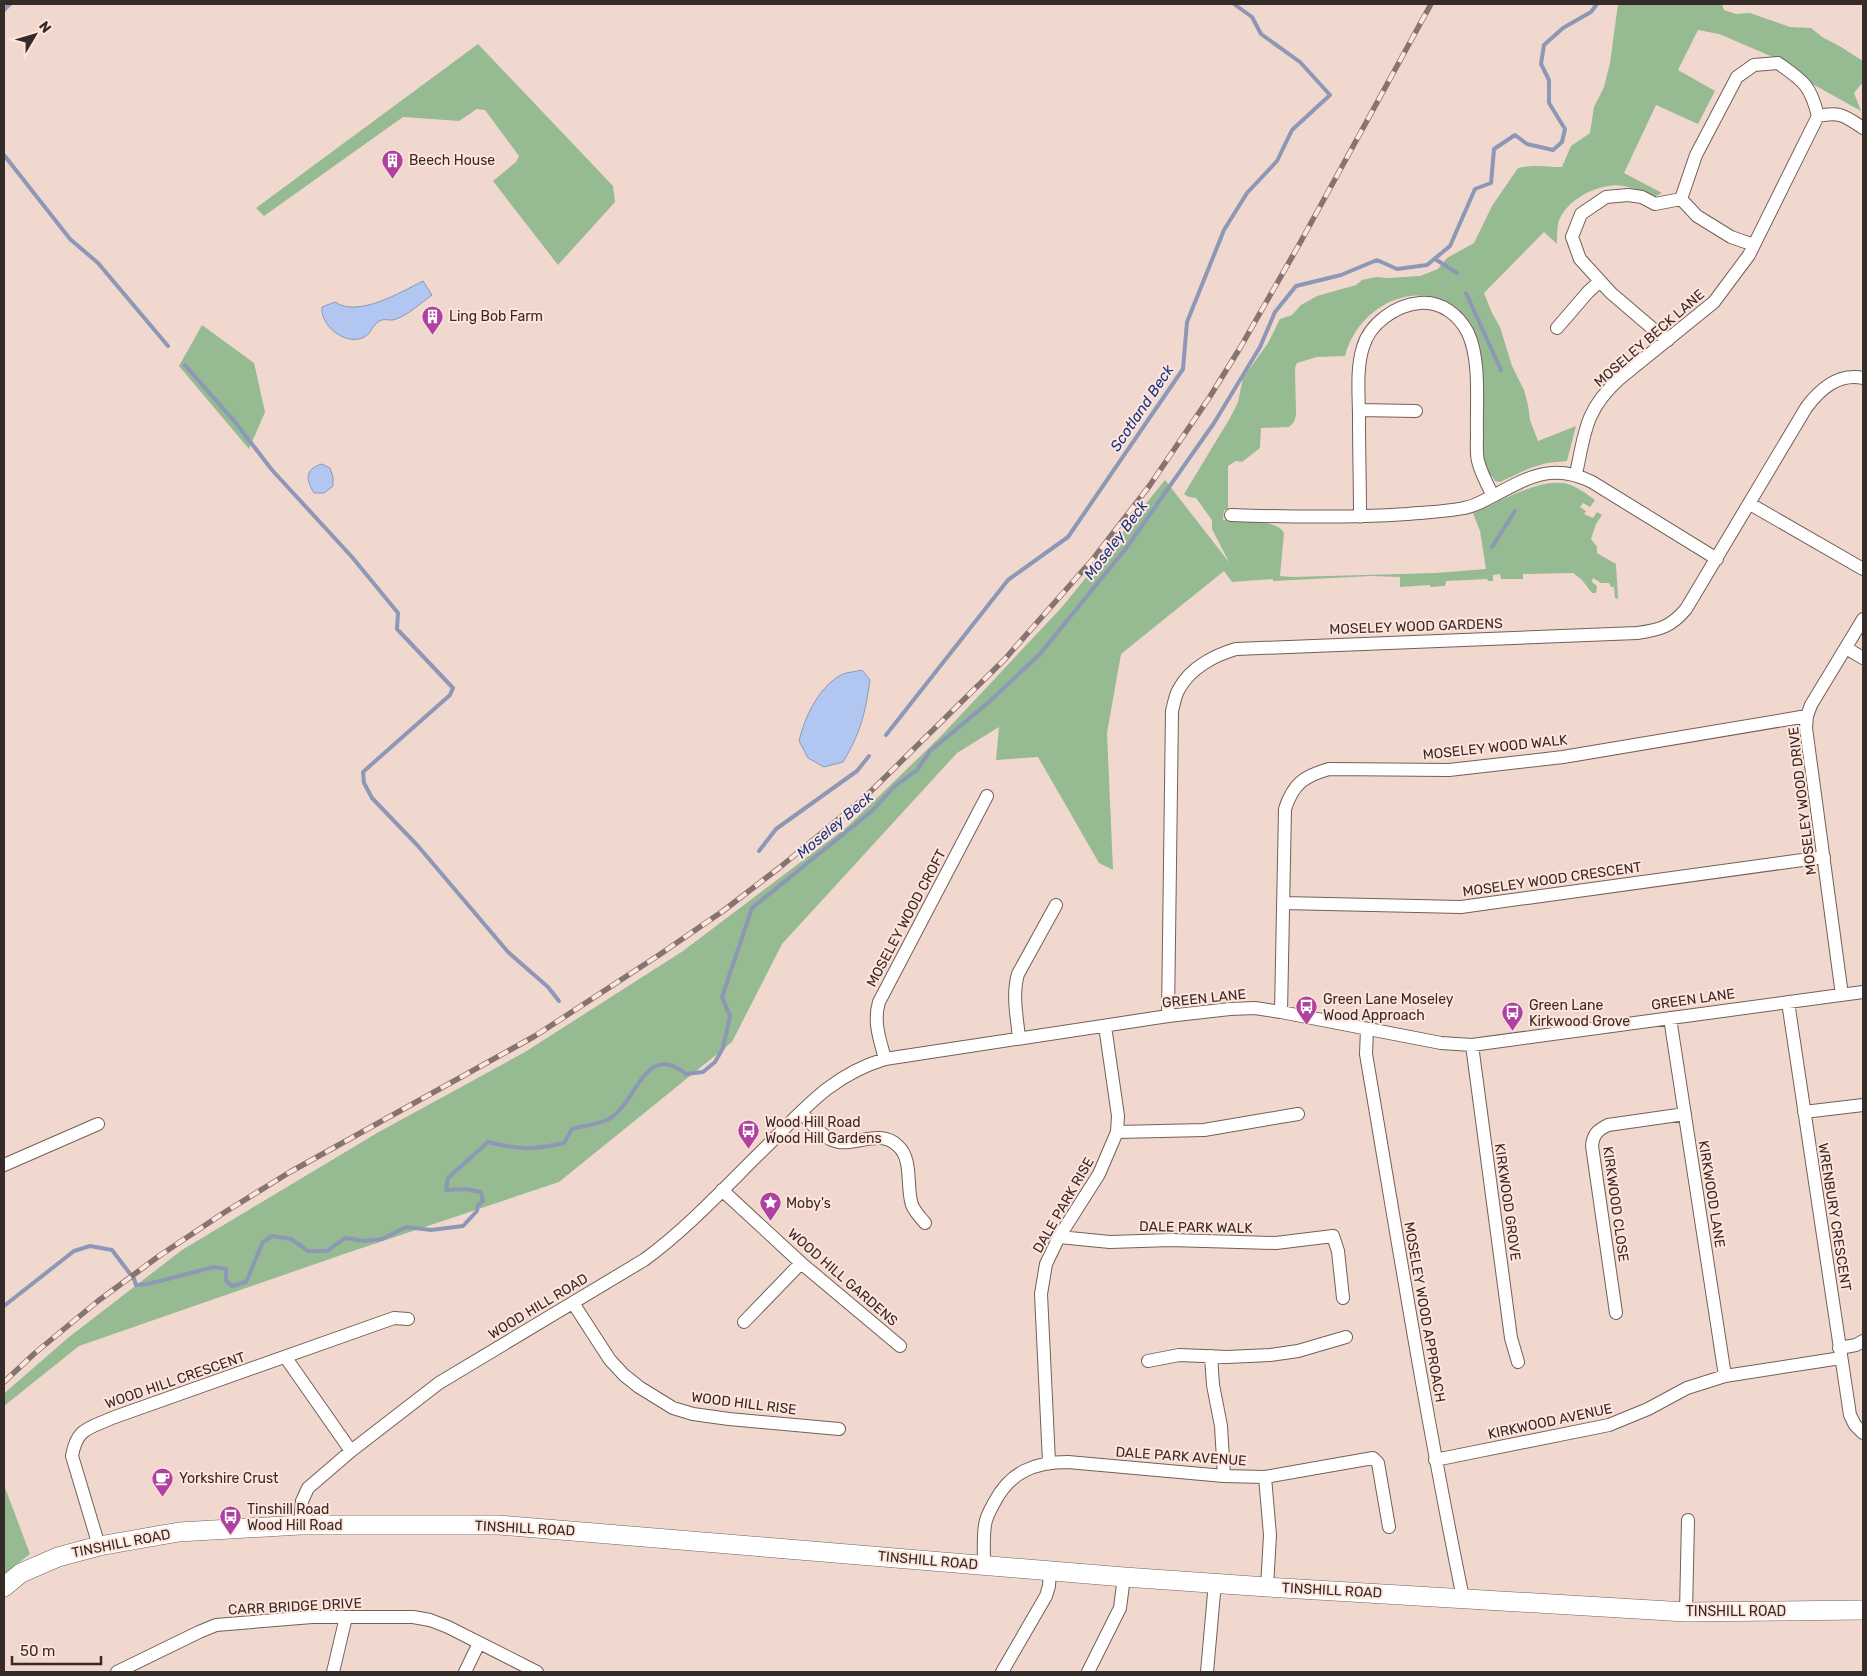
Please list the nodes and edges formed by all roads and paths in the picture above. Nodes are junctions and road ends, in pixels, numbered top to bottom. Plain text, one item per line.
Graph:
1 (1818, 116) junction
2 (1863, 128) edge
3 (1681, 199) junction
4 (1754, 245) junction
5 (1600, 281) junction
6 (1557, 328) dead end
7 (1668, 340) junction
8 (1863, 378) edge
9 (1359, 410) junction
10 (1416, 411) dead end
11 (1576, 474) junction
12 (1493, 496) junction
13 (1750, 504) junction
14 (1231, 515) dead end
15 (1360, 517) junction
16 (1717, 559) junction
17 (1863, 569) edge
18 (1863, 619) edge
19 (1846, 648) junction
20 (1863, 658) edge
21 (1807, 716) junction
22 (987, 796) dead end
23 (1824, 857) junction
24 (1283, 902) junction
25 (1056, 905) dead end
26 (1863, 992) edge
27 (1842, 995) junction
28 (1788, 1002) junction
29 (1281, 1012) junction
30 (1168, 1016) junction
31 (1670, 1018) junction
32 (1106, 1026) junction
33 (1367, 1029) junction
34 (1019, 1038) junction
35 (1472, 1045) junction
36 (885, 1059) junction
37 (1863, 1105) edge
38 (801, 1112) junction
39 (1804, 1112) junction
40 (1298, 1114) dead end
41 (1685, 1114) junction
42 (98, 1124) dead end
43 (1117, 1132) junction
44 (4, 1165) edge
45 (722, 1190) junction
46 (926, 1223) dead end
47 (1059, 1237) junction
48 (801, 1263) junction
49 (1343, 1298) dead end
50 (573, 1303) junction
51 (1616, 1313) dead end
52 (408, 1318) dead end
53 (744, 1322) dead end
54 (1346, 1337) dead end
55 (1863, 1341) edge
56 (900, 1346) dead end
57 (1840, 1353) junction
58 (1211, 1356) junction
59 (286, 1358) junction
60 (1148, 1361) dead end
61 (1518, 1362) dead end
62 (1725, 1376) junction
63 (839, 1429) dead end
64 (1863, 1433) edge
65 (351, 1451) junction
66 (1435, 1460) junction
67 (1049, 1462) junction
68 (1224, 1476) junction
69 (1265, 1477) junction
70 (1688, 1520) dead end
71 (300, 1525) junction
72 (1389, 1526) dead end
73 (99, 1546) junction
74 (984, 1564) junction
75 (1050, 1570) junction
76 (1124, 1577) junction
77 (1215, 1582) junction
78 (4, 1586) edge
79 (1268, 1586) junction
80 (1463, 1598) junction
81 (1863, 1610) edge
82 (1686, 1612) junction
83 (346, 1617) junction
84 (479, 1643) junction
85 (117, 1672) edge
86 (333, 1672) edge
87 (465, 1672) edge
88 (537, 1672) edge
89 (1002, 1672) edge
90 (1088, 1672) edge
91 (1207, 1672) edge

1 - 2 street
1 - 3 street
1 - 4 street, MOSELEY BECK LANE
3 - 4 street
3 - 5 street
4 - 7 street, MOSELEY BECK LANE
5 - 6 street
5 - 7 street
7 - 11 street, MOSELEY BECK LANE
8 - 13 street, MOSELEY WOOD GARDENS
9 - 10 street
9 - 12 street
9 - 15 street
11 - 12 street
11 - 16 street
12 - 15 street
13 - 16 street, MOSELEY WOOD GARDENS
13 - 17 street
14 - 15 street
16 - 30 street, MOSELEY WOOD GARDENS
18 - 19 street, MOSELEY WOOD DRIVE
19 - 20 street
19 - 21 street, MOSELEY WOOD DRIVE
21 - 23 street, MOSELEY WOOD DRIVE
21 - 24 street, MOSELEY WOOD WALK
22 - 36 street, MOSELEY WOOD CROFT
23 - 24 street, MOSELEY WOOD CRESCENT
23 - 27 street, MOSELEY WOOD DRIVE
24 - 29 street, MOSELEY WOOD WALK
25 - 34 street
26 - 27 street, GREEN LANE
27 - 28 street, GREEN LANE
28 - 31 street, GREEN LANE
28 - 39 street, WRENBURY CRESCENT
29 - 30 street, GREEN LANE
29 - 33 street, GREEN LANE
30 - 32 street, GREEN LANE
31 - 35 street, GREEN LANE
31 - 41 street, KIRKWOOD LANE
32 - 34 street, GREEN LANE
32 - 43 street, DALE PARK RISE
33 - 35 street, GREEN LANE
33 - 66 street, MOSELEY WOOD APPROACH
34 - 36 street, GREEN LANE
35 - 61 street, KIRKWOOD GROVE
36 - 38 street, GREEN LANE
37 - 39 street
38 - 45 street, WOOD HILL ROAD
38 - 46 street
39 - 57 street, WRENBURY CRESCENT
40 - 43 street
41 - 51 street, KIRKWOOD CLOSE
41 - 62 street, KIRKWOOD LANE
42 - 44 street
43 - 47 street, DALE PARK RISE
45 - 48 street, WOOD HILL GARDENS
45 - 50 street, WOOD HILL ROAD
47 - 49 street, DALE PARK WALK
47 - 67 street, DALE PARK RISE
48 - 53 street
48 - 56 street, WOOD HILL GARDENS
50 - 63 street, WOOD HILL RISE
50 - 65 street, WOOD HILL ROAD
52 - 59 street, WOOD HILL CRESCENT
54 - 58 street
55 - 57 street, KIRKWOOD AVENUE
57 - 62 street, KIRKWOOD AVENUE
57 - 64 street, WRENBURY CRESCENT
58 - 60 street
58 - 68 street
59 - 65 street
59 - 73 street, WOOD HILL CRESCENT
62 - 66 street, KIRKWOOD AVENUE
65 - 71 street, WOOD HILL ROAD
66 - 80 street, MOSELEY WOOD APPROACH
67 - 68 street, DALE PARK AVENUE
67 - 74 street, DALE PARK AVENUE
68 - 69 street, DALE PARK AVENUE
69 - 72 street, DALE PARK AVENUE
69 - 79 street
70 - 82 street
71 - 73 street, TINSHILL ROAD
71 - 74 street, TINSHILL ROAD
73 - 78 street, TINSHILL ROAD
74 - 75 street, TINSHILL ROAD
75 - 76 street, TINSHILL ROAD
75 - 89 street
76 - 77 street, TINSHILL ROAD
76 - 90 street
77 - 79 street, TINSHILL ROAD
77 - 91 street
79 - 80 street, TINSHILL ROAD
80 - 82 street, TINSHILL ROAD
81 - 82 street, TINSHILL ROAD
83 - 84 street, CARR BRIDGE DRIVE
83 - 85 street, CARR BRIDGE DRIVE
83 - 86 street
84 - 87 street
84 - 88 street, CARR BRIDGE DRIVE

